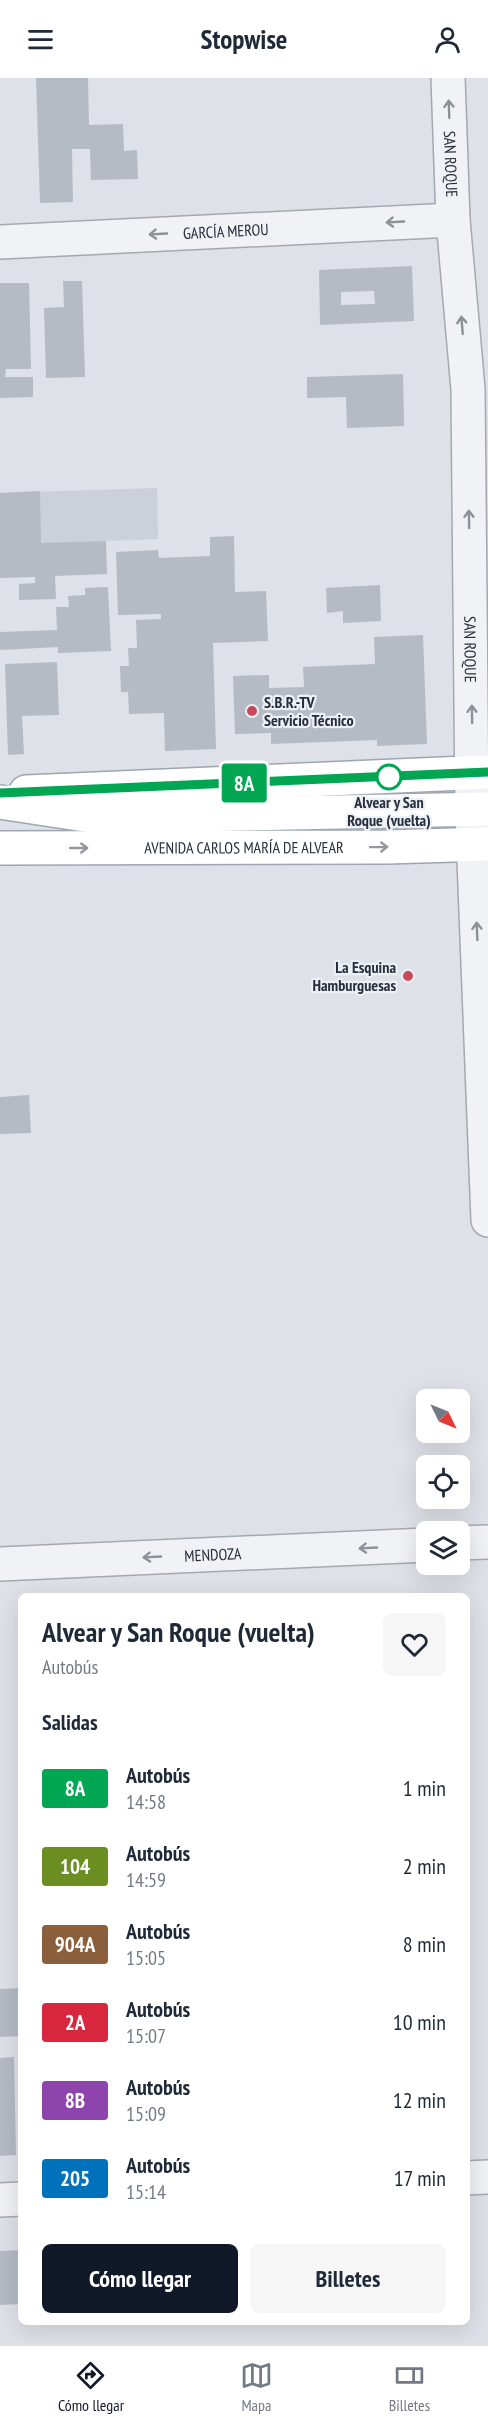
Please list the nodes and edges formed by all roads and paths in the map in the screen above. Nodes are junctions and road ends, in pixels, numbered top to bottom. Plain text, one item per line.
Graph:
1 (448, 78) edge
2 (453, 220) junction
3 (0, 242) edge
4 (478, 388) edge
5 (480, 772) edge
6 (0, 793) edge
7 (0, 801) edge
8 (480, 809) edge
9 (98, 818) junction
10 (0, 844) edge
11 (481, 844) edge
12 (0, 849) edge
13 (488, 1220) edge
14 (488, 1542) edge
15 (470, 1543) edge
16 (416, 1545) edge
17 (0, 1564) edge
18 (488, 2177) edge
19 (470, 2178) edge
20 (18, 2199) edge
21 (0, 2200) edge

2 -> 1 street, SAN ROQUE
2 -> 3 street, GARCÍA MEROU
4 -> 2 street, SAN ROQUE
5 -> 4 street, SAN ROQUE
5 - 6 main road
5 - 8 street, SAN ROQUE
7 - 9 main road, AVENIDA CARLOS MARÍA DE ALVEAR
8 - 9 main road, AVENIDA CARLOS MARÍA DE ALVEAR
8 - 11 street, SAN ROQUE
9 - 10 main road, AVENIDA CARLOS MARÍA DE ALVEAR
12 -> 11 main road, AVENIDA CARLOS MARÍA DE ALVEAR
13 -> 11 street, SAN ROQUE
14 - 15 street
16 -> 17 street, MENDOZA
18 - 19 street
20 - 21 street

